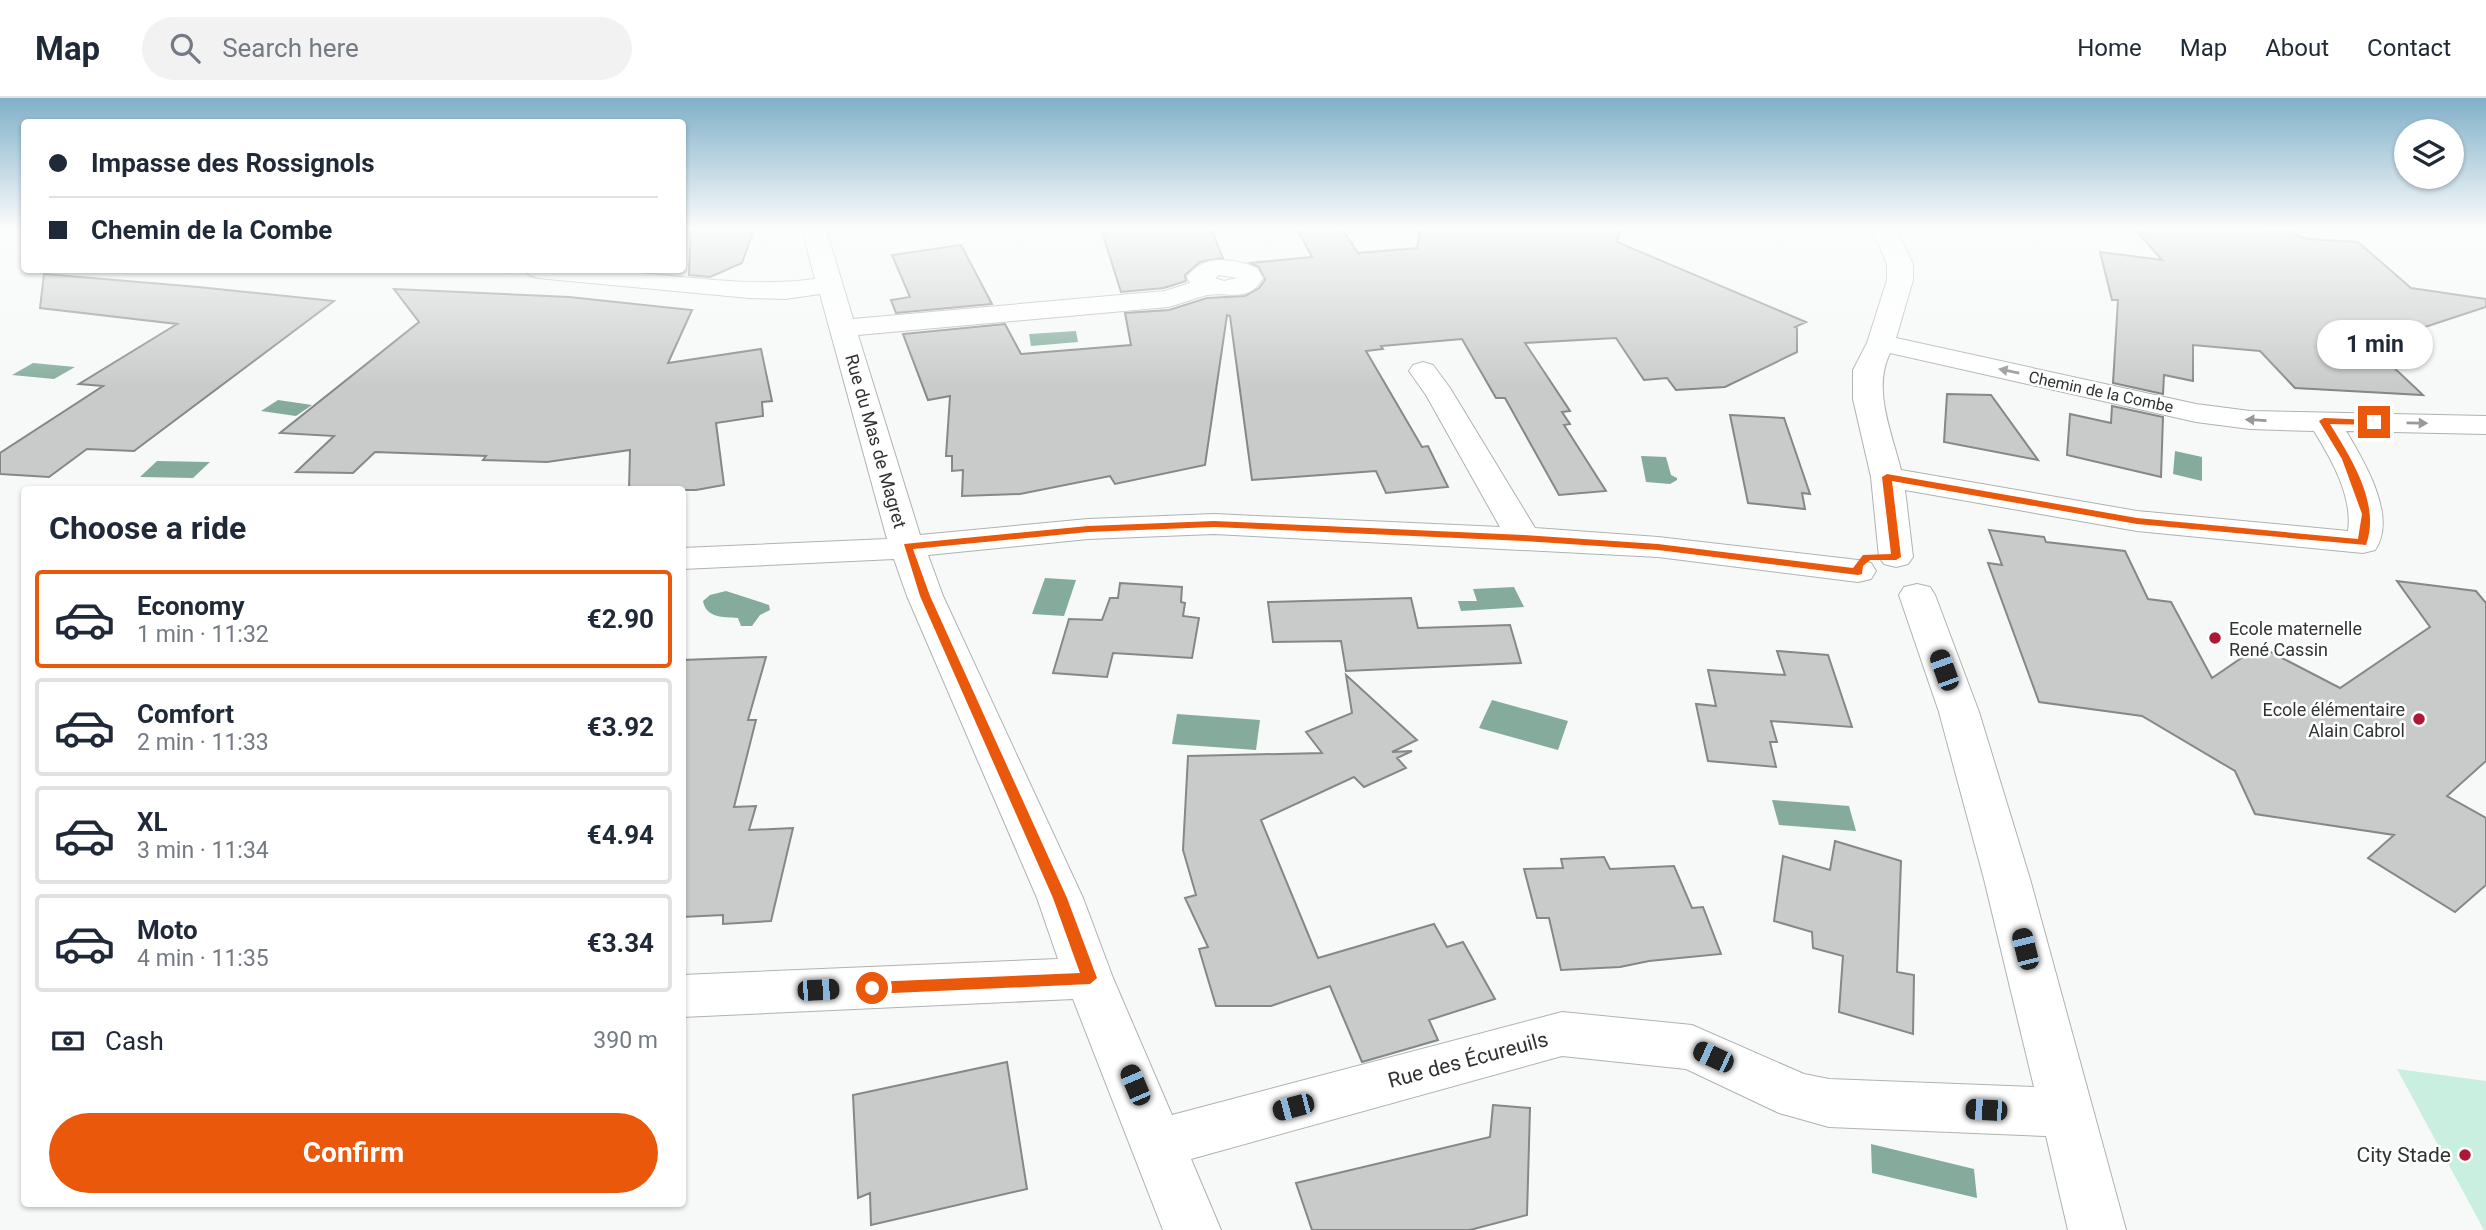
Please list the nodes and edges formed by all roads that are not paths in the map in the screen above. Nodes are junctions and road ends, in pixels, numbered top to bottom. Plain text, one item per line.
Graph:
1 (669, 282) edge
2 (827, 282) edge
3 (1899, 282) edge
4 (828, 285) junction
5 (1208, 286) dead end
6 (844, 328) junction
7 (1881, 343) junction
8 (1423, 371) dead end
9 (2324, 421) junction
10 (2486, 425) edge
11 (1887, 477) junction
12 (1524, 538) junction
13 (907, 546) junction
14 (686, 559) edge
15 (1907, 576) junction
16 (1090, 978) junction
17 (686, 996) edge
18 (2067, 1113) junction
19 (1159, 1143) junction
20 (1192, 1230) edge
21 (2097, 1230) edge

1 - 4 street
2 - 4 street, Rue du Mas de Magret
3 - 7 street
4 - 6 street, Rue du Mas de Magret
5 - 6 street
6 - 13 street, Rue du Mas de Magret
9 -> 7 street, Chemin de la Combe
7 - 11 street
8 - 12 street
9 -> 10 street, Chemin de la Combe
9 - 11 street
11 - 15 street
12 - 13 street
12 - 15 street
13 - 14 street
13 - 16 street, Rue du Mas de Magret
15 - 18 street
16 - 17 street
16 - 19 street, Rue du Mas de Magret
18 - 19 street, Rue des Écureuils
18 - 21 street
19 - 20 street, Rue du Mas de Magret

